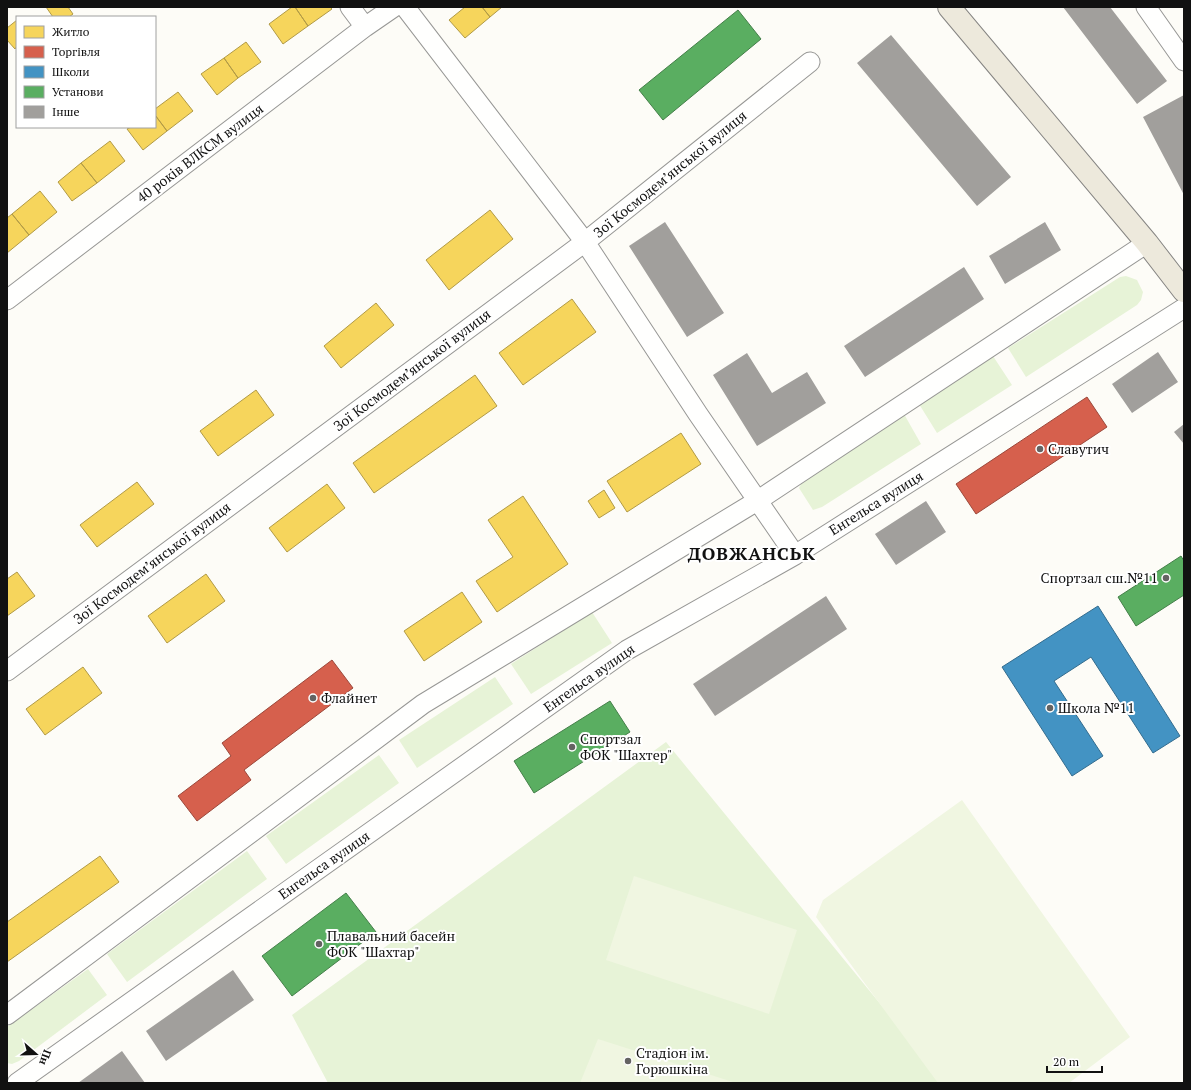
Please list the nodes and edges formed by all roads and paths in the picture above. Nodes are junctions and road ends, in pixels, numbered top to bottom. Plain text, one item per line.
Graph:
1 (350, 7) edge
2 (394, 7) edge
3 (405, 7) edge
4 (949, 7) edge
5 (1146, 7) edge
6 (365, 27) junction
7 (1184, 61) edge
8 (810, 62) dead end
9 (585, 242) junction
10 (1146, 243) junction
11 (1184, 291) edge
12 (7, 300) edge
13 (1184, 308) edge
14 (757, 501) junction
15 (795, 555) junction
16 (7, 670) edge
17 (7, 1015) edge
18 (17, 1083) edge

1 - 6 street
2 - 6 street, 40 років ВЛКСМ вулиця
3 - 9 street
4 - 10 main road
5 - 7 street
6 - 12 street, 40 років ВЛКСМ вулиця
8 - 9 street, Зої Космодем’янської вулиця
9 - 14 street
9 - 16 street, Зої Космодем’янської вулиця
10 - 11 main road
10 - 14 street
13 - 15 street, Енгельса вулиця
14 - 15 street
14 - 17 street
15 - 18 street, Енгельса вулиця

